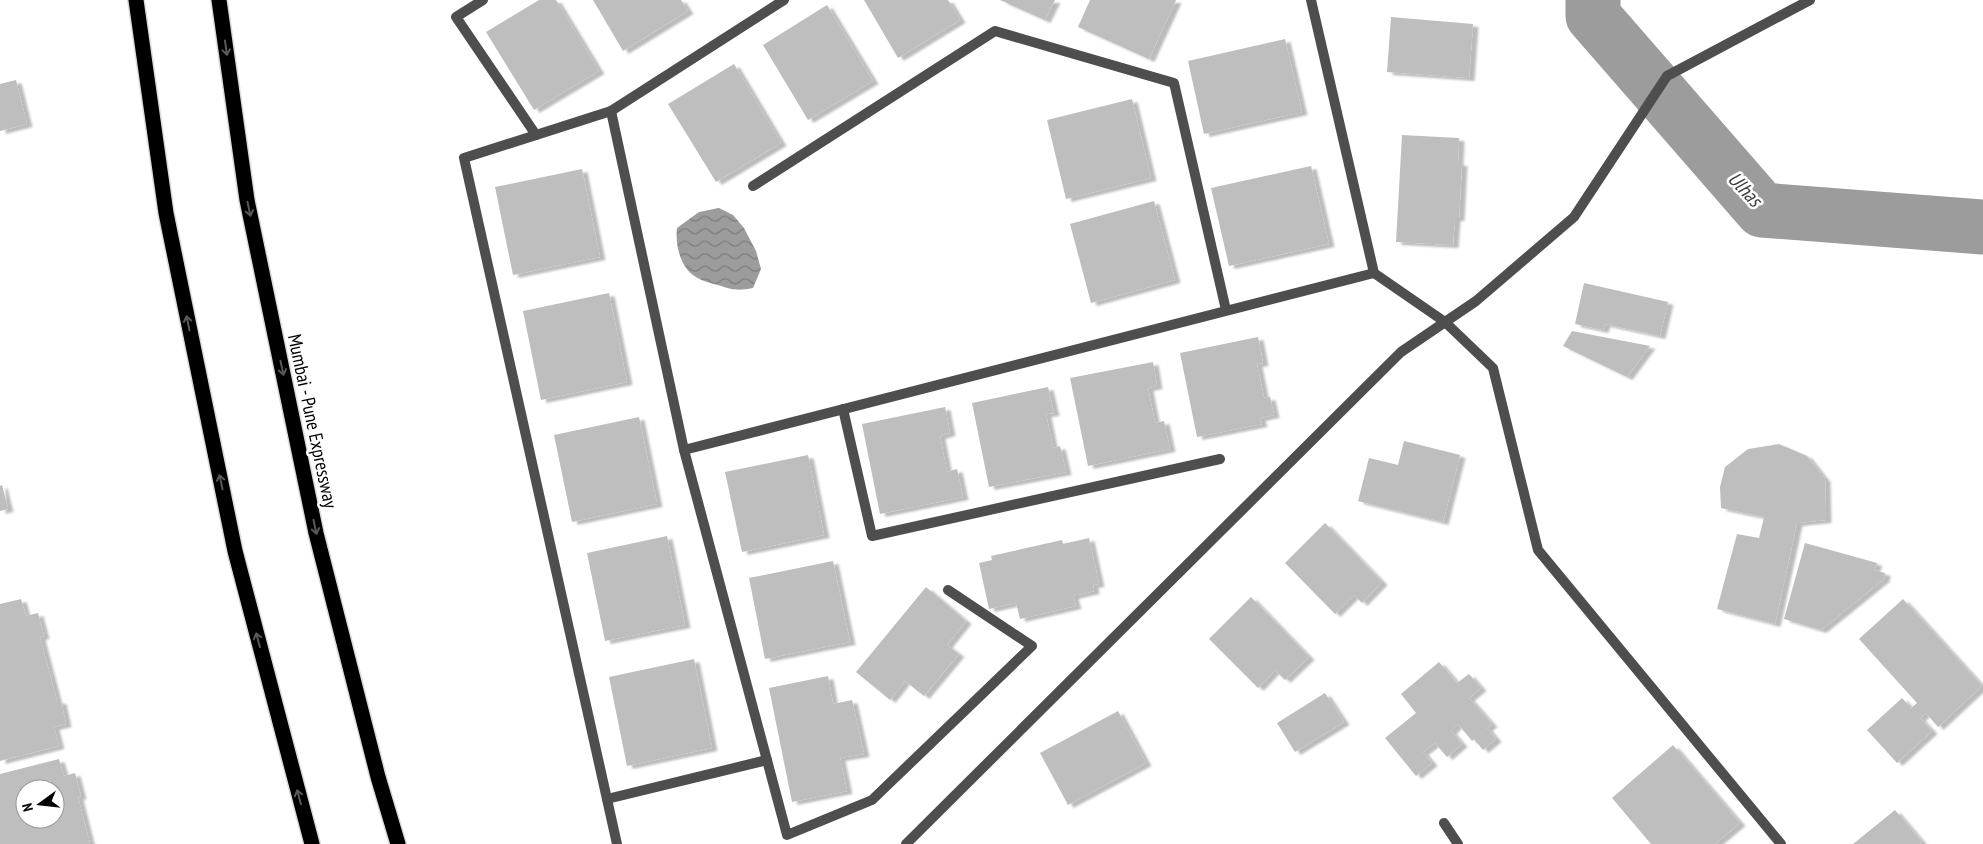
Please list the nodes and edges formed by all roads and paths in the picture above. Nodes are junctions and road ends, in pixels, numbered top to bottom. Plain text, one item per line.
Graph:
1 (136, 0) edge
2 (219, 0) edge
3 (483, 0) edge
4 (784, 0) edge
5 (1318, 0) edge
6 (1810, 0) edge
7 (1312, 5) edge
8 (611, 111) junction
9 (536, 135) junction
10 (753, 186) dead end
11 (1374, 273) junction
12 (1226, 310) junction
13 (1445, 322) junction
14 (843, 409) junction
15 (684, 450) junction
16 (1220, 458) dead end
17 (948, 590) dead end
18 (767, 760) junction
19 (606, 799) junction
20 (1444, 823) dead end
21 (312, 844) edge
22 (398, 844) edge
23 (617, 844) edge
24 (906, 844) edge
25 (1458, 844) edge
26 (1780, 844) edge

21 -> 1 highway
2 -> 22 highway, Mumbai - Pune Expressway
3 - 9 street
4 - 8 street
5 - 7 street
6 - 13 street
7 - 11 street
8 - 9 street
8 - 15 street
9 - 19 street
10 - 12 street
11 - 12 street
11 - 13 street
12 - 14 street
13 - 24 street
13 - 26 street
14 - 15 street
14 - 16 street
15 - 18 street
17 - 18 street
18 - 19 street
19 - 23 street
20 - 25 street

